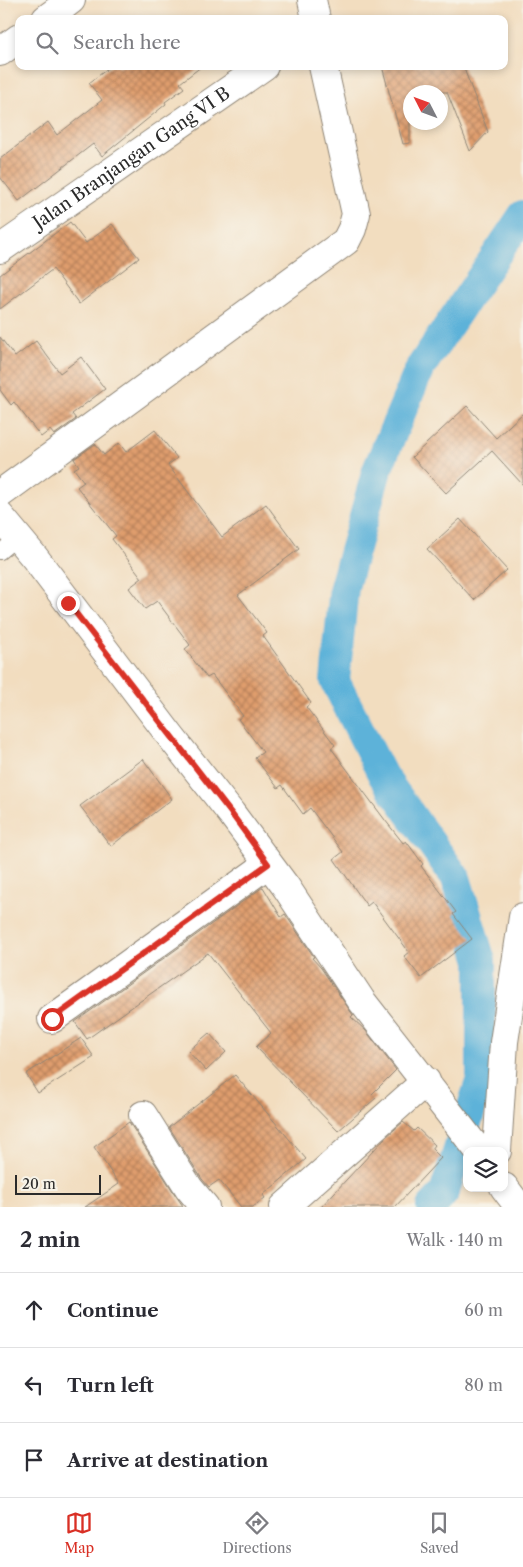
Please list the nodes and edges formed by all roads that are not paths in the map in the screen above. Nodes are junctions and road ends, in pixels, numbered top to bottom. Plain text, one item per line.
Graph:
1 (71, 0) edge
2 (312, 0) edge
3 (51, 15) edge
4 (315, 15) edge
5 (15, 41) edge
6 (0, 52) edge
7 (258, 70) edge
8 (324, 70) edge
9 (0, 249) edge
10 (0, 494) edge
11 (0, 516) edge
12 (9, 545) edge
13 (268, 864) junction
14 (523, 917) edge
15 (52, 1019) dead end
16 (433, 1090) junction
17 (143, 1115) dead end
18 (475, 1145) edge
19 (497, 1147) edge
20 (508, 1192) edge
21 (205, 1207) edge
22 (284, 1207) edge
23 (519, 1207) edge

1 - 3 street
2 - 4 street
5 - 6 street
7 - 9 street, Jalan Branjangan Gang VI B
8 - 10 street
11 - 12 street
12 - 13 street
13 - 15 street
13 - 16 street
14 - 19 street
16 - 18 street
16 - 22 street
17 - 21 street
20 - 23 street

